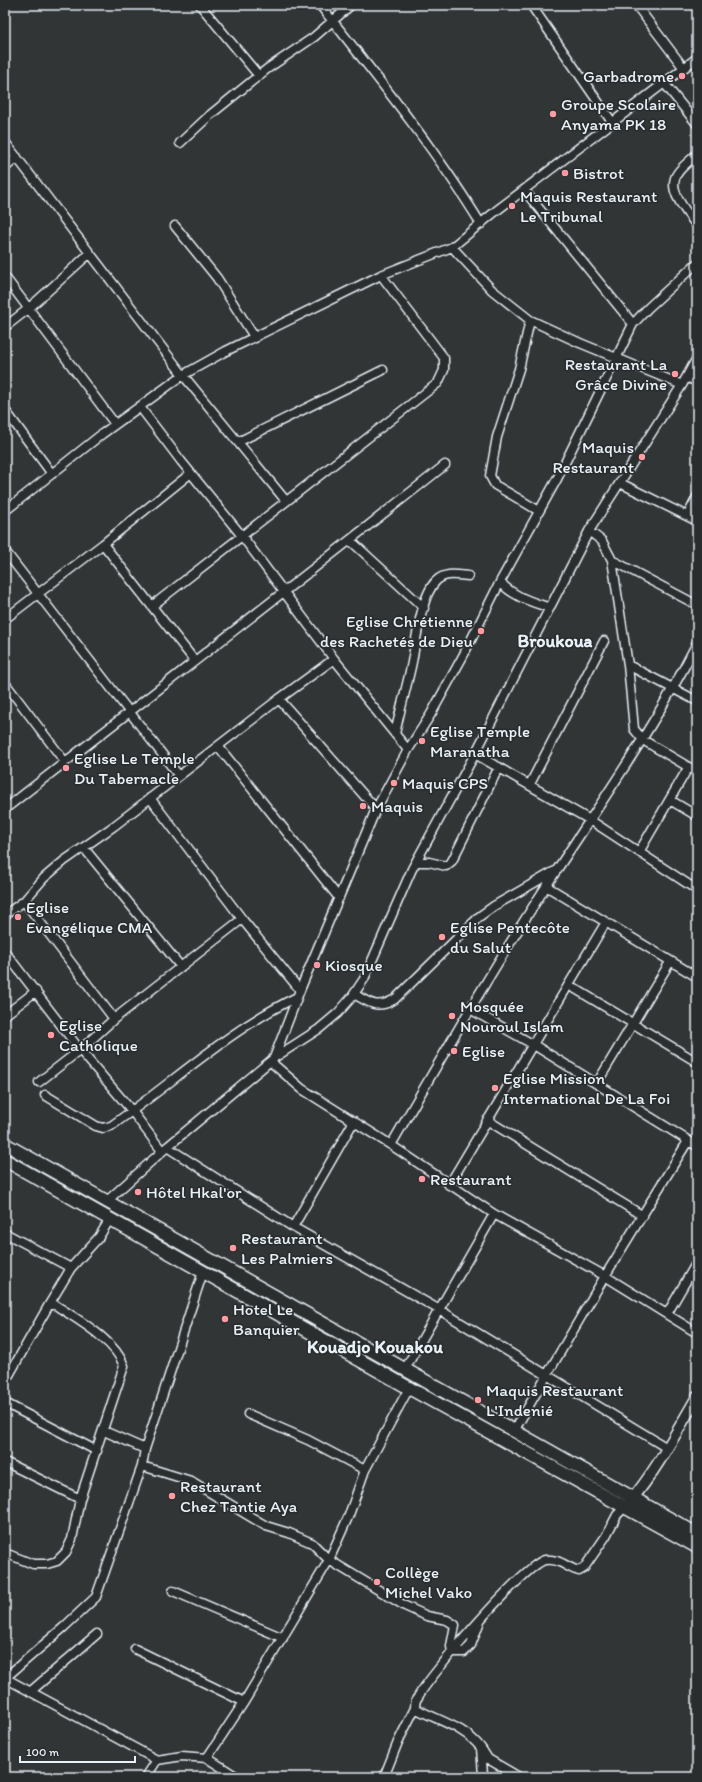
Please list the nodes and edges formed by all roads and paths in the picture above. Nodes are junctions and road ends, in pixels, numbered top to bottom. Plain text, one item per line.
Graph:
1 (200, 5) edge
2 (320, 5) edge
3 (351, 5) edge
4 (531, 5) edge
5 (636, 5) edge
6 (333, 21) junction
7 (697, 58) edge
8 (684, 67) junction
9 (259, 76) junction
10 (664, 82) junction
11 (612, 122) junction
12 (697, 124) edge
13 (5, 142) edge
14 (180, 143) dead end
15 (697, 154) edge
16 (17, 157) junction
17 (5, 168) edge
18 (524, 190) junction
19 (481, 224) junction
20 (175, 226) dead end
21 (697, 226) edge
22 (452, 247) junction
23 (90, 253) junction
24 (697, 263) edge
25 (381, 275) junction
26 (5, 277) edge
27 (28, 309) junction
28 (530, 320) junction
29 (633, 324) junction
30 (5, 327) edge
31 (255, 338) junction
32 (697, 358) edge
33 (617, 359) junction
34 (383, 370) dead end
35 (183, 375) junction
36 (687, 377) junction
37 (697, 382) edge
38 (682, 385) junction
39 (140, 407) junction
40 (5, 410) edge
41 (115, 424) junction
42 (238, 442) junction
43 (445, 465) dead end
44 (191, 473) junction
45 (52, 474) junction
46 (620, 483) junction
47 (697, 497) edge
48 (286, 501) junction
49 (5, 511) edge
50 (539, 511) junction
51 (688, 515) junction
52 (697, 521) edge
53 (590, 531) junction
54 (242, 536) junction
55 (350, 540) junction
56 (103, 544) junction
57 (5, 551) edge
58 (612, 560) junction
59 (468, 576) dead end
60 (500, 582) junction
61 (39, 593) junction
62 (285, 593) junction
63 (697, 605) edge
64 (152, 606) junction
65 (424, 608) junction
66 (550, 608) junction
67 (5, 619) edge
68 (604, 641) dead end
69 (697, 643) edge
70 (334, 659) junction
71 (194, 660) junction
72 (628, 666) junction
73 (5, 683) edge
74 (673, 690) junction
75 (279, 699) junction
76 (697, 701) edge
77 (129, 712) junction
78 (395, 734) junction
79 (643, 740) junction
80 (218, 746) junction
81 (408, 750) junction
82 (475, 754) junction
83 (64, 762) junction
84 (499, 767) junction
85 (688, 768) junction
86 (697, 772) edge
87 (179, 776) junction
88 (530, 784) junction
89 (150, 798) junction
90 (670, 800) junction
91 (5, 809) edge
92 (376, 809) junction
93 (697, 816) edge
94 (590, 820) junction
95 (84, 848) junction
96 (639, 852) junction
97 (416, 862) junction
98 (556, 870) junction
99 (546, 886) junction
100 (697, 890) edge
101 (339, 898) junction
102 (24, 901) junction
103 (5, 915) edge
104 (242, 919) junction
105 (606, 922) junction
106 (5, 952) edge
107 (670, 962) junction
108 (181, 967) junction
109 (697, 977) edge
110 (569, 985) junction
111 (36, 991) junction
112 (299, 994) junction
113 (354, 994) junction
114 (470, 1009) junction
115 (5, 1015) edge
116 (114, 1019) junction
117 (634, 1024) junction
118 (534, 1045) junction
119 (80, 1050) junction
120 (272, 1060) junction
121 (697, 1062) edge
122 (39, 1082) dead end
123 (597, 1084) junction
124 (45, 1095) dead end
125 (132, 1111) junction
126 (487, 1120) junction
127 (354, 1121) junction
128 (688, 1141) junction
129 (5, 1144) edge
130 (391, 1145) junction
131 (697, 1146) edge
132 (164, 1149) junction
133 (5, 1160) edge
134 (449, 1185) junction
135 (107, 1201) junction
136 (494, 1214) junction
137 (643, 1216) junction
138 (110, 1219) junction
139 (293, 1227) junction
140 (5, 1233) edge
141 (697, 1262) edge
142 (71, 1268) junction
143 (203, 1272) junction
144 (605, 1276) junction
145 (50, 1303) junction
146 (438, 1309) junction
147 (667, 1314) junction
148 (697, 1333) edge
149 (405, 1369) junction
150 (547, 1374) junction
151 (5, 1382) edge
152 (408, 1388) junction
153 (697, 1397) edge
154 (5, 1403) edge
155 (248, 1414) dead end
156 (104, 1431) junction
157 (514, 1431) junction
158 (667, 1448) junction
159 (145, 1449) junction
160 (97, 1451) junction
161 (5, 1462) edge
162 (142, 1466) junction
163 (365, 1470) junction
164 (80, 1499) junction
165 (629, 1502) junction
166 (697, 1534) edge
167 (697, 1547) edge
168 (5, 1553) edge
169 (329, 1560) junction
170 (173, 1591) dead end
171 (97, 1634) dead end
172 (283, 1638) junction
173 (135, 1648) dead end
174 (452, 1652) junction
175 (5, 1678) edge
176 (30, 1692) junction
177 (244, 1702) junction
178 (415, 1708) junction
179 (481, 1748) junction
180 (207, 1758) junction
181 (157, 1760) junction
182 (146, 1777) edge
183 (237, 1777) edge
184 (384, 1777) edge
185 (481, 1777) edge
186 (519, 1777) edge

1 - 9 street
2 - 6 street
3 - 6 street
4 - 11 street
5 - 8 street
6 - 9 street
6 - 19 street
7 - 8 street
8 - 10 street
9 - 14 street
10 - 11 street
10 - 12 street
11 - 18 street
13 - 16 street
15 - 21 street
16 - 17 street
16 - 23 street
18 - 19 street
18 - 29 street
19 - 22 street
20 - 31 street
22 - 25 street
22 - 28 street
23 - 27 street
23 - 35 street
24 - 29 street
25 - 31 street
25 - 48 street
26 - 27 street
27 - 30 street
27 - 41 street
28 - 33 street
28 - 50 street
29 - 33 street
31 - 35 street
32 - 36 street
33 - 38 street
33 - 50 street
34 - 42 street
35 - 39 street
35 - 42 street
36 - 37 street
36 - 38 street
38 - 46 street
39 - 41 street
39 - 44 street
40 - 45 street
41 - 45 street
42 - 48 street
43 - 55 street
44 - 54 street
44 - 56 street
45 - 49 street
46 - 51 street
46 - 53 street
47 - 51 street
48 - 54 street
50 - 60 street
51 - 52 street
53 - 58 street
53 - 66 street
54 - 62 street
54 - 64 street
55 - 62 street
55 - 65 street
56 - 61 street
56 - 64 street
57 - 61 street
58 - 63 street
58 - 72 street
59 - 65 street
60 - 66 street
60 - 81 street
61 - 67 street
61 - 77 street
62 - 70 street
62 - 71 street
64 - 71 street
65 - 78 street
66 - 82 street
68 - 88 street
69 - 74 street
70 - 75 street
70 - 78 street
71 - 77 street
72 - 74 street
72 - 79 street
73 - 83 street
74 - 76 street
74 - 79 street
75 - 80 street
75 - 92 street
77 - 83 street
77 - 87 street
78 - 81 street
79 - 85 street
79 - 94 street
80 - 87 street
80 - 101 street
81 - 92 street
82 - 84 street
82 - 97 street
83 - 91 street
84 - 88 street
84 - 97 street
85 - 86 street
85 - 90 street
87 - 89 street
88 - 94 street
89 - 95 street
89 - 104 street
90 - 93 street
90 - 96 street
92 - 101 street
94 - 96 street
94 - 98 street
95 - 102 street
95 - 108 street
96 - 100 street
97 - 113 street
98 - 99 street
98 - 113 street
99 - 105 street
99 - 114 street
101 - 112 street
102 - 103 street
102 - 116 street
104 - 108 street
104 - 112 street
105 - 107 street
105 - 110 street
106 - 111 street
107 - 109 street
107 - 117 street
108 - 116 street
110 - 117 street
110 - 118 street
111 - 115 street
111 - 119 street
112 - 120 street
112 - 125 street
113 - 120 street
114 - 118 street
114 - 130 street
116 - 119 street
117 - 121 street
117 - 123 street
118 - 123 street
118 - 126 street
119 - 122 street
119 - 125 street
120 - 127 street
120 - 132 street
123 - 128 street
124 - 125 street
125 - 132 street
126 - 134 street
126 - 137 street
127 - 130 street
127 - 139 street
128 - 131 street
128 - 137 street
129 - 135 main road
130 - 134 street
132 - 135 street
132 - 139 street
133 - 138 main road
134 - 136 street
135 - 149 main road
136 - 144 street
136 - 146 street
137 - 144 street
138 - 142 street
138 - 143 main road
139 - 146 street
140 - 142 street
141 - 147 street
142 - 145 street
143 - 152 main road
143 - 159 street
144 - 147 street
144 - 150 street
145 - 151 street
145 - 156 street
146 - 149 street
146 - 150 street
147 - 148 street
149 - 157 main road
150 - 157 street
150 - 158 street
152 - 163 street
152 - 165 main road
153 - 158 street
154 - 160 street
155 - 163 street
156 - 159 street
156 - 160 street
157 - 165 main road
158 - 165 street
159 - 162 street
160 - 164 street
161 - 164 street
162 - 169 street
162 - 175 street
163 - 169 street
164 - 168 street
165 - 166 main road
165 - 167 main road
165 - 174 street
169 - 172 street
169 - 174 street
170 - 172 street
171 - 176 street
172 - 177 street
173 - 177 street
174 - 178 street
175 - 176 street
176 - 181 street
177 - 180 street
178 - 179 street
178 - 184 street
179 - 185 street
179 - 186 street
180 - 181 street
180 - 183 street
181 - 182 street

